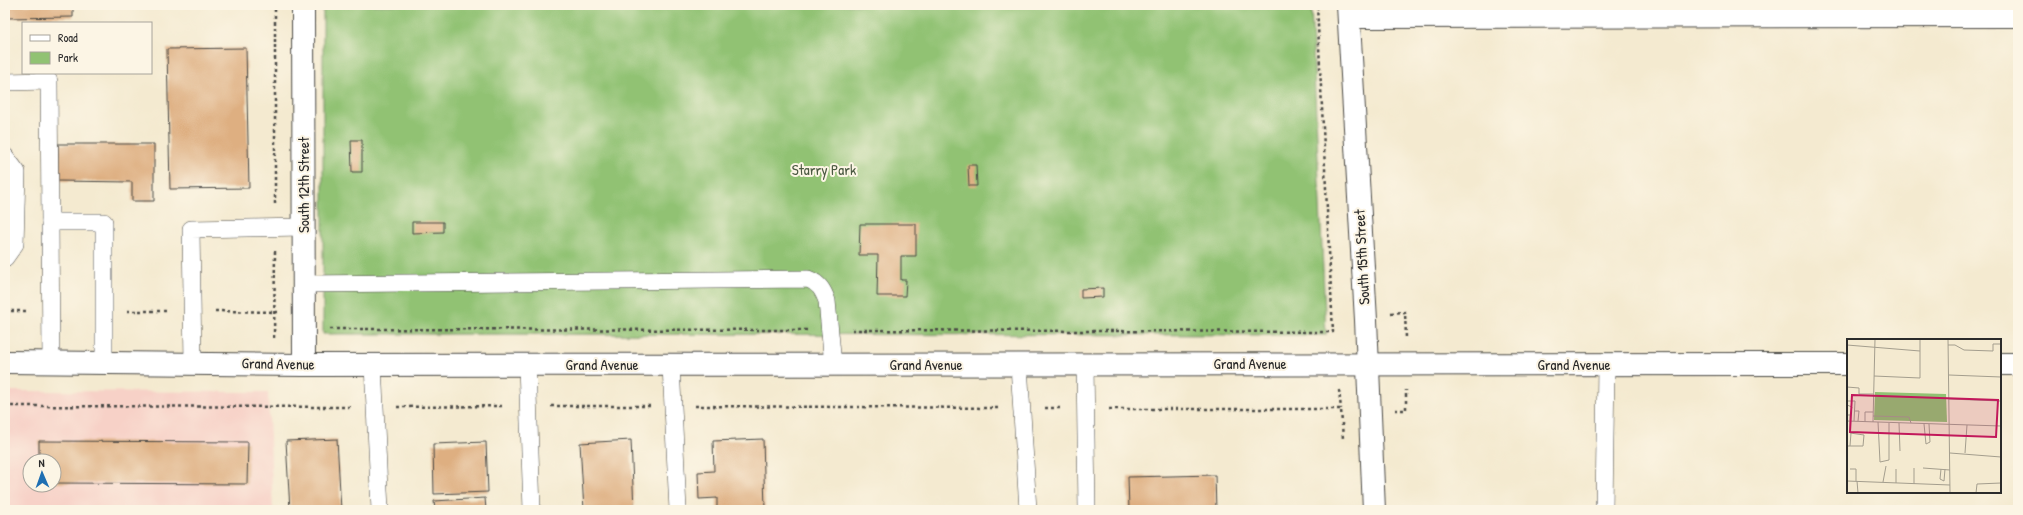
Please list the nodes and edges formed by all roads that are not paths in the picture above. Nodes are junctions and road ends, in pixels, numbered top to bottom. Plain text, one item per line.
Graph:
1 (303, 5) edge
2 (1348, 11) edge
3 (2018, 16) edge
4 (5, 82) edge
5 (5, 156) edge
6 (50, 222) junction
7 (304, 227) junction
8 (5, 258) edge
9 (304, 284) junction
10 (5, 362) edge
11 (50, 362) junction
12 (104, 363) junction
13 (193, 363) junction
14 (373, 364) junction
15 (671, 364) junction
16 (1086, 364) junction
17 (1368, 364) junction
18 (1847, 364) edge
19 (2001, 364) edge
20 (2018, 364) edge
21 (304, 365) junction
22 (527, 365) junction
23 (833, 365) junction
24 (1019, 365) junction
25 (1606, 365) junction
26 (380, 510) edge
27 (532, 510) edge
28 (678, 510) edge
29 (1028, 510) edge
30 (1087, 510) edge
31 (1374, 510) edge
32 (1604, 510) edge

1 - 7 street, South 12th Street
2 - 3 street
2 - 17 street, South 15th Street
4 - 6 lane
5 - 8 lane
6 - 11 lane
6 - 12 lane
7 - 9 street, South 12th Street
7 - 13 lane
9 - 21 street, South 12th Street
9 - 23 lane
10 - 11 street, Grand Avenue
11 - 12 street, Grand Avenue
12 - 13 street, Grand Avenue
13 - 21 street, Grand Avenue
14 - 21 street, Grand Avenue
14 - 22 street, Grand Avenue
14 - 26 lane
15 - 22 street, Grand Avenue
15 - 23 street, Grand Avenue
15 - 28 lane
16 - 17 street, Grand Avenue
16 - 24 street, Grand Avenue
16 - 30 lane
17 - 25 street, Grand Avenue
17 - 31 street, South 15th Street
18 - 25 street, Grand Avenue
19 - 20 street
22 - 27 lane
23 - 24 street, Grand Avenue
24 - 29 lane
25 - 32 lane

